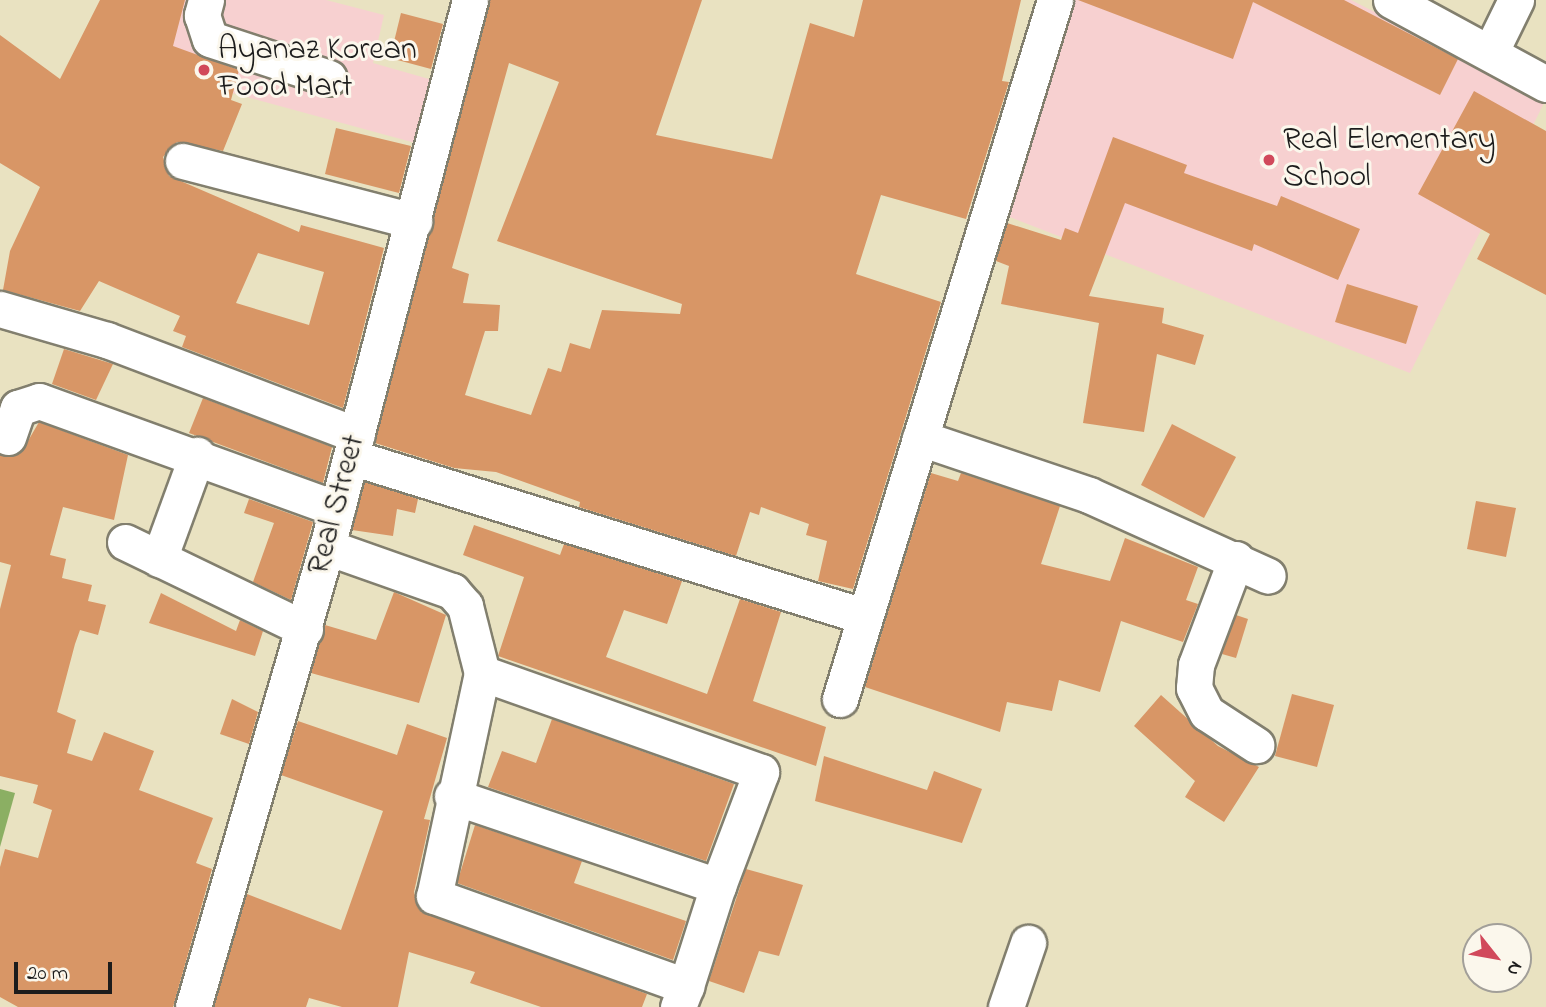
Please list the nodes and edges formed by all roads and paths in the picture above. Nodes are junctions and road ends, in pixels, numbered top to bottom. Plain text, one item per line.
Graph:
1 (206, 0) edge
2 (470, 0) edge
3 (1055, 0) edge
4 (1391, 0) edge
5 (1516, 0) edge
6 (1491, 51) junction
7 (329, 78) dead end
8 (1546, 84) edge
9 (183, 162) dead end
10 (414, 221) junction
11 (0, 309) edge
12 (8, 437) dead end
13 (920, 438) junction
14 (354, 446) junction
15 (197, 455) junction
16 (337, 509) junction
17 (125, 542) dead end
18 (327, 547) junction
19 (159, 559) junction
20 (1236, 559) junction
21 (1268, 576) dead end
22 (863, 616) junction
23 (305, 629) junction
24 (482, 673) junction
25 (839, 699) dead end
26 (1256, 745) dead end
27 (452, 796) junction
28 (718, 886) junction
29 (1028, 943) dead end
30 (682, 997) edge
31 (193, 1007) edge
32 (1006, 1007) edge

1 - 7 street
2 - 10 street, Real Street
3 - 13 street
4 - 6 street
5 - 6 street
6 - 8 street
9 - 10 street
10 - 14 street, Real Street
11 - 14 street
12 - 15 street
13 - 20 street
13 - 22 street
14 - 16 street, Real Street
14 - 22 street
15 - 16 street
15 - 19 street
16 - 18 street, Real Street
17 - 19 street
18 - 23 street, Real Street
18 - 24 street
19 - 23 street
20 - 21 street
20 - 26 street
22 - 25 street
23 - 31 street, Real Street
24 - 27 street
24 - 28 street
27 - 28 street
27 - 30 street
28 - 30 street
29 - 32 street

